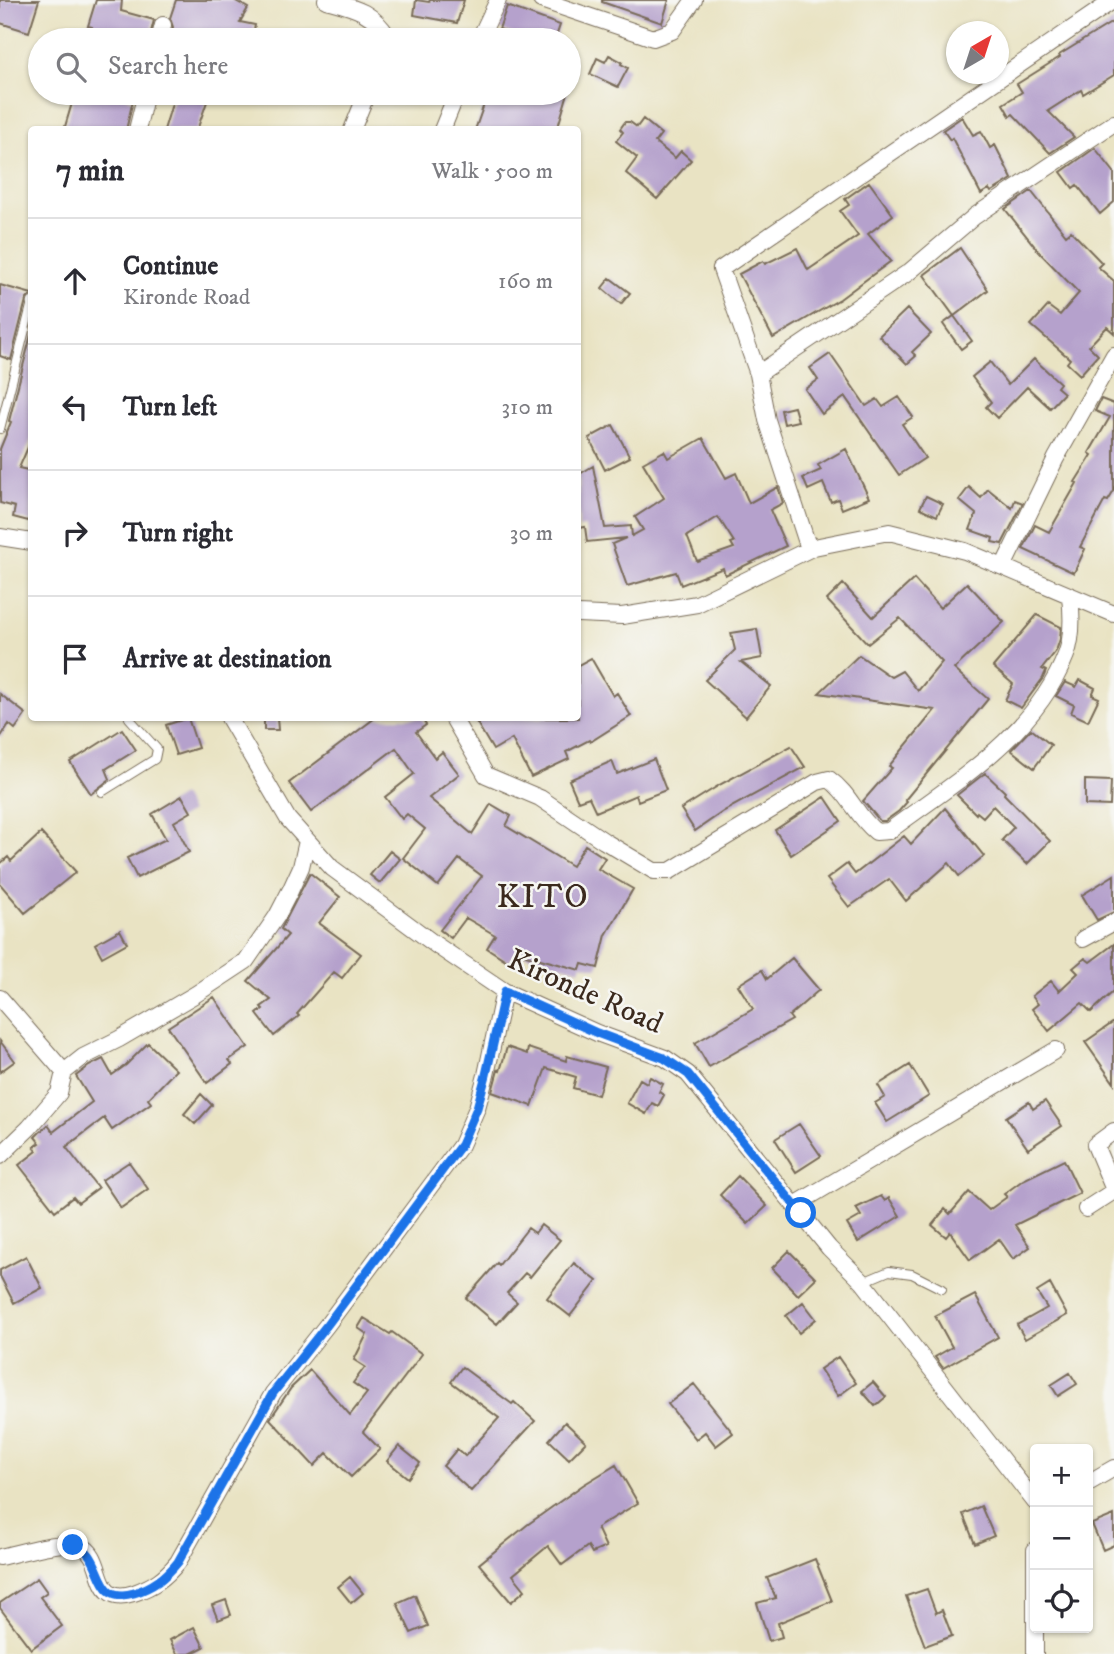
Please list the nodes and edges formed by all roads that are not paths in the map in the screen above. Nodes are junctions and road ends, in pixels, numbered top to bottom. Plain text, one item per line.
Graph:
1 (327, 0) edge
2 (498, 0) edge
3 (541, 0) edge
4 (694, 0) edge
5 (1114, 0) edge
6 (382, 28) edge
7 (485, 28) edge
8 (143, 105) edge
9 (362, 105) edge
10 (452, 105) edge
11 (1114, 123) edge
12 (138, 126) edge
13 (354, 126) edge
14 (444, 126) edge
15 (28, 318) edge
16 (1114, 355) edge
17 (758, 373) junction
18 (0, 429) edge
19 (0, 537) edge
20 (28, 541) edge
21 (809, 549) junction
22 (1003, 567) junction
23 (1070, 596) junction
24 (581, 614) edge
25 (1114, 614) edge
26 (132, 721) edge
27 (231, 721) edge
28 (455, 721) edge
29 (102, 792) dead end
30 (307, 841) junction
31 (1114, 922) edge
32 (1083, 939) dead end
33 (505, 991) junction
34 (0, 998) edge
35 (1056, 1050) dead end
36 (64, 1072) junction
37 (1114, 1131) edge
38 (0, 1157) edge
39 (1114, 1190) edge
40 (795, 1205) junction
41 (1086, 1209) dead end
42 (863, 1282) junction
43 (942, 1289) dead end
44 (1114, 1468) edge
45 (1093, 1480) edge
46 (1030, 1496) edge
47 (0, 1557) edge
48 (1035, 1570) edge
49 (1035, 1654) edge

1 - 6 street
2 - 7 street
3 - 4 street
5 - 17 street
8 - 12 street
9 - 13 street
10 - 14 street
11 - 17 street
15 - 18 lane
16 - 22 street
17 - 21 street
19 - 20 street
21 - 22 street
21 - 24 street
22 - 23 street
23 - 25 street
23 - 28 street
26 - 29 lane
27 - 30 street, Kironde Road
30 - 33 street, Kironde Road
30 - 36 street
31 - 32 street
33 - 40 street, Kironde Road
33 - 47 street
34 - 36 street
35 - 40 street
36 - 38 street
37 - 39 street
39 - 41 street
40 - 42 street, Kironde Road
42 - 43 lane
42 - 46 street, Kironde Road
44 - 45 street
48 - 49 street

